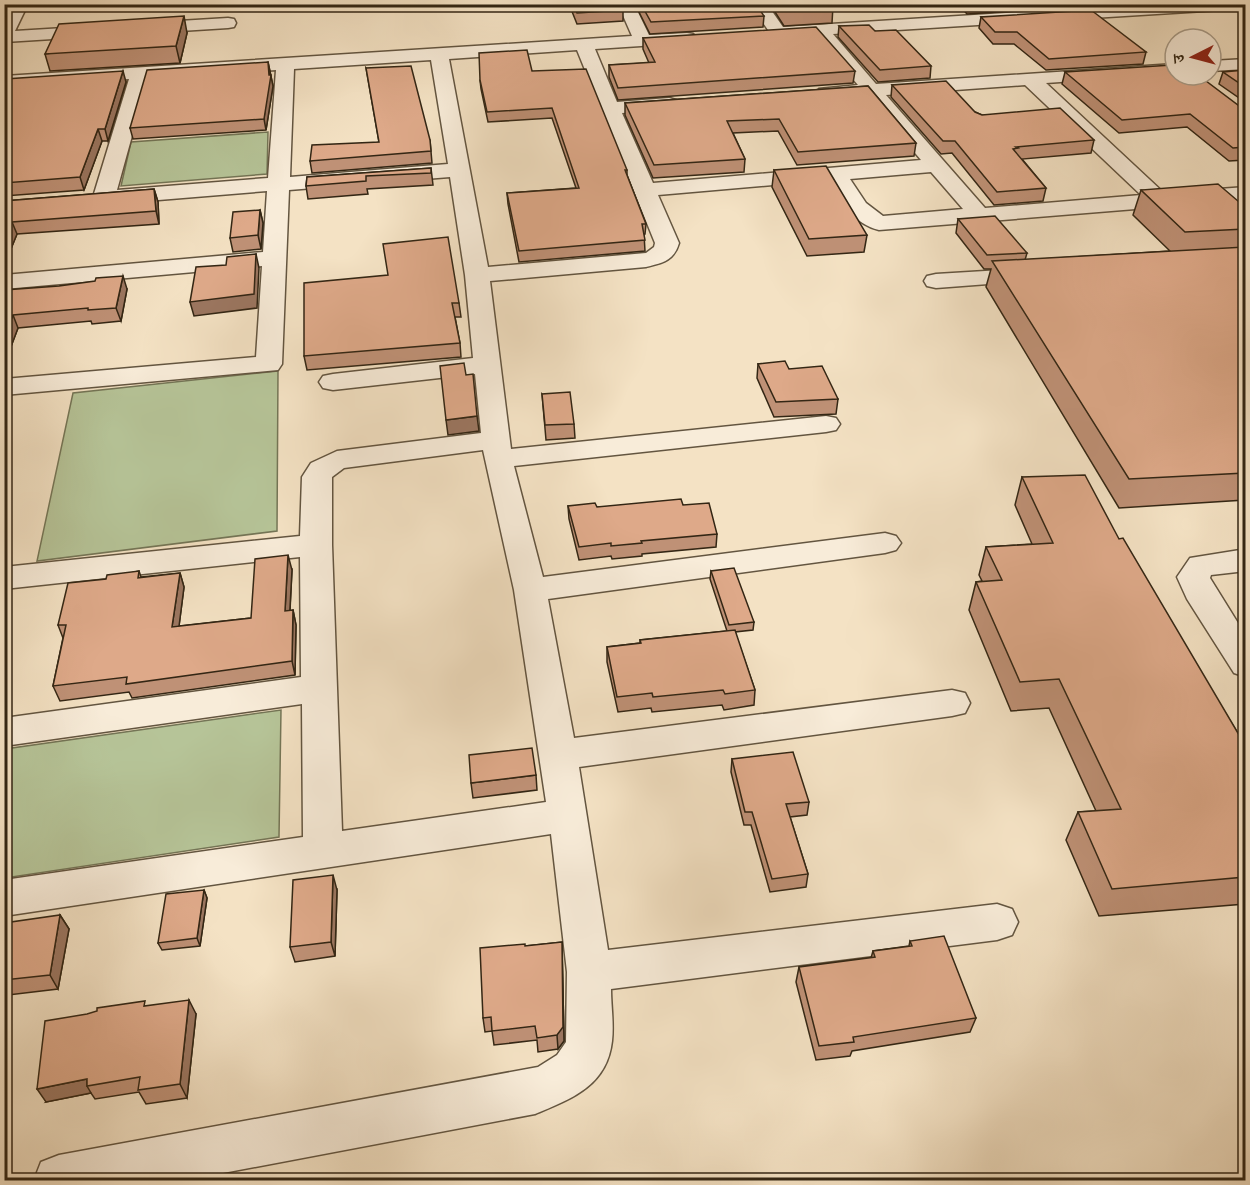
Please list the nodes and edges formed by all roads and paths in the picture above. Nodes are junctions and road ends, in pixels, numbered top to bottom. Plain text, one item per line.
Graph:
1 (20, 4) edge
2 (232, 4) edge
3 (626, 4) edge
4 (758, 4) edge
5 (1237, 4) edge
6 (228, 23) junction
7 (820, 30) junction
8 (778, 32) junction
9 (756, 34) edge
10 (5, 37) edge
11 (699, 38) edge
12 (643, 41) junction
13 (224, 43) dead end
14 (584, 45) junction
15 (439, 54) junction
16 (285, 64) junction
17 (1245, 64) edge
18 (1223, 65) edge
19 (1163, 70) edge
20 (140, 74) junction
21 (1030, 79) junction
22 (4, 82) edge
23 (872, 90) junction
24 (813, 94) edge
25 (682, 103) edge
26 (611, 108) junction
27 (936, 165) junction
28 (458, 170) junction
29 (836, 173) junction
30 (278, 184) junction
31 (645, 190) junction
32 (1245, 193) edge
33 (104, 197) junction
34 (81, 199) edge
35 (1160, 201) junction
36 (980, 216) junction
37 (276, 257) junction
38 (1055, 274) edge
39 (477, 275) junction
40 (936, 280) dead end
41 (4, 282) edge
42 (486, 365) junction
43 (333, 382) dead end
44 (4, 387) edge
45 (826, 424) dead end
46 (497, 449) junction
47 (885, 543) dead end
48 (315, 545) junction
49 (1245, 560) edge
50 (4, 578) edge
51 (530, 590) junction
52 (1245, 664) edge
53 (319, 688) junction
54 (952, 703) dead end
55 (4, 732) edge
56 (558, 755) junction
57 (568, 815) junction
58 (323, 851) junction
59 (4, 898) edge
60 (997, 922) dead end
61 (589, 972) junction
62 (59, 1180) edge

1 - 10 street
2 - 6 street
3 - 12 street
4 - 8 street
5 - 7 street
6 - 10 street
6 - 13 street
7 - 8 street
7 - 23 street
8 - 9 street
11 - 12 street
12 - 14 street
14 - 15 street
14 - 26 street
15 - 16 street
15 - 28 street
16 - 20 street
16 - 30 street
17 - 18 street
19 - 21 street
20 - 22 street
20 - 33 street
21 - 23 street
21 - 35 street
23 - 24 street
23 - 27 street
25 - 26 street
26 - 31 street
27 - 29 street
27 - 36 street
28 - 30 street
28 - 39 street
29 - 31 street
29 - 36 street
30 - 33 street
30 - 37 street
31 - 39 street
32 - 35 street
33 - 34 street
35 - 36 street
37 - 41 street
37 - 44 street
38 - 40 street
39 - 42 street
42 - 43 street
42 - 46 street
45 - 46 street
46 - 48 street
46 - 51 street
47 - 51 street
48 - 50 street
48 - 53 street
49 - 52 street
51 - 56 street
53 - 55 street
53 - 58 street
54 - 56 street
56 - 57 street
57 - 58 street
57 - 61 street
58 - 59 street
60 - 61 street
61 - 62 street

